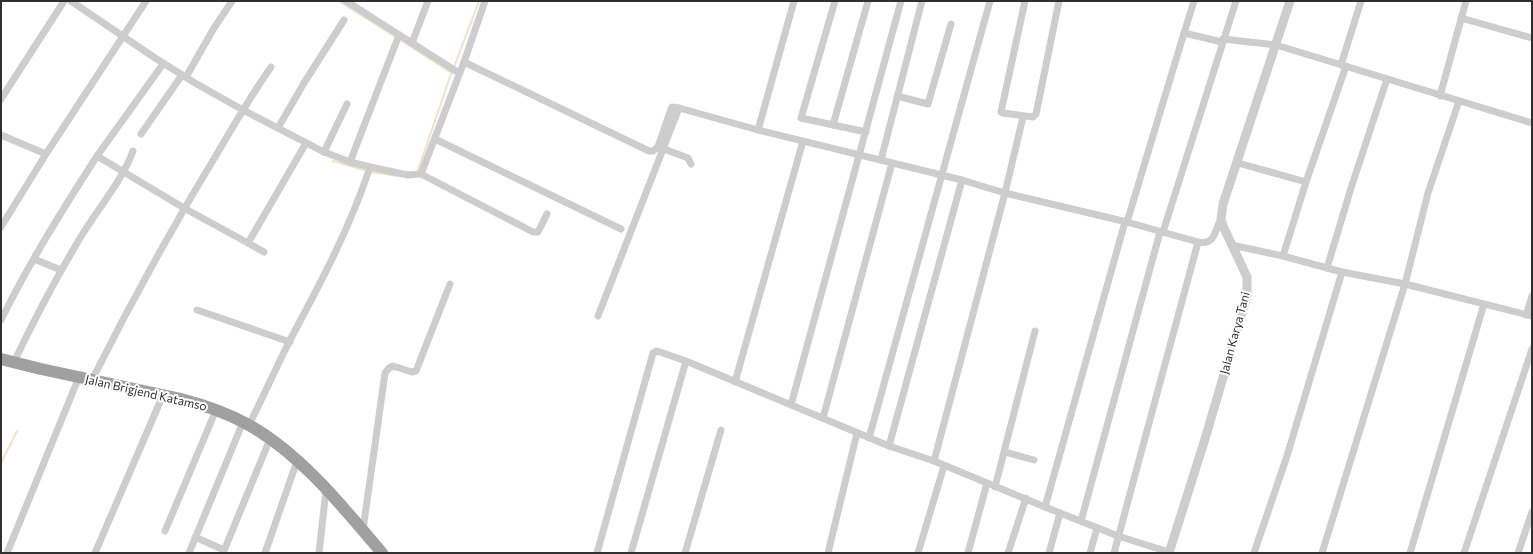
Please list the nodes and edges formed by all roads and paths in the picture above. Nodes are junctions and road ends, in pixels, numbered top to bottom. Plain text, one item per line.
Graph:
1 (64, 1) edge
2 (71, 1) edge
3 (146, 1) edge
4 (232, 1) edge
5 (346, 1) edge
6 (428, 1) edge
7 (485, 1) edge
8 (794, 1) edge
9 (835, 1) edge
10 (868, 1) edge
11 (901, 1) edge
12 (922, 1) edge
13 (990, 1) edge
14 (1025, 1) edge
15 (1059, 1) edge
16 (1194, 1) edge
17 (1236, 1) edge
18 (1290, 1) edge
19 (1361, 1) edge
20 (1466, 1) edge
21 (1461, 18) junction
22 (344, 20) dead end
23 (951, 24) dead end
24 (1184, 33) junction
25 (399, 35) junction
26 (124, 37) junction
27 (1532, 38) edge
28 (1222, 41) junction
29 (412, 43) junction
30 (1276, 45) junction
31 (464, 62) junction
32 (164, 64) junction
33 (1344, 65) junction
34 (271, 67) dead end
35 (459, 73) junction
36 (184, 76) junction
37 (1387, 79) junction
38 (897, 96) junction
39 (1440, 96) junction
40 (1, 99) edge
41 (1459, 101) junction
42 (347, 104) dead end
43 (679, 108) junction
44 (243, 110) junction
45 (1022, 117) junction
46 (1532, 123) edge
47 (833, 125) junction
48 (278, 128) junction
49 (758, 130) junction
50 (866, 132) junction
51 (141, 134) dead end
52 (1, 135) edge
53 (435, 138) junction
54 (803, 141) junction
55 (306, 143) junction
56 (664, 149) junction
57 (133, 151) dead end
58 (324, 152) junction
59 (46, 154) junction
60 (860, 155) junction
61 (97, 156) junction
62 (881, 160) junction
63 (350, 162) junction
64 (892, 163) junction
65 (1238, 163) junction
66 (691, 164) dead end
67 (369, 171) junction
68 (124, 172) junction
69 (421, 174) junction
70 (942, 175) junction
71 (962, 180) junction
72 (1306, 182) junction
73 (1005, 193) junction
74 (184, 208) junction
75 (547, 214) dead end
76 (1221, 219) junction
77 (1126, 222) junction
78 (1, 228) edge
79 (621, 229) dead end
80 (1161, 232) junction
81 (248, 242) junction
82 (1198, 242) junction
83 (1231, 245) junction
84 (264, 252) dead end
85 (1283, 256) junction
86 (34, 259) junction
87 (1327, 268) junction
88 (61, 270) junction
89 (1342, 272) junction
90 (450, 284) dead end
91 (1405, 284) junction
92 (1532, 296) edge
93 (1484, 304) junction
94 (197, 310) dead end
95 (1529, 315) edge
96 (598, 316) dead end
97 (1, 320) edge
98 (1035, 331) dead end
99 (290, 342) junction
100 (1532, 349) edge
101 (1, 358) edge
102 (686, 361) junction
103 (14, 362) junction
104 (79, 377) junction
105 (92, 380) junction
106 (736, 382) junction
107 (163, 395) junction
108 (790, 405) junction
109 (216, 410) junction
110 (823, 418) junction
111 (246, 423) junction
112 (721, 430) dead end
113 (857, 433) junction
114 (869, 438) junction
115 (270, 439) junction
116 (889, 446) junction
117 (1005, 452) junction
118 (1034, 460) dead end
119 (297, 461) junction
120 (934, 461) junction
121 (944, 466) junction
122 (987, 483) junction
123 (995, 487) junction
124 (326, 490) junction
125 (1026, 498) junction
126 (1045, 507) junction
127 (1532, 512) edge
128 (1060, 513) junction
129 (1081, 522) junction
130 (1097, 528) junction
131 (165, 530) dead end
132 (363, 530) junction
133 (1529, 532) edge
134 (1118, 536) junction
135 (195, 537) junction
136 (224, 551) edge
137 (1169, 552) edge
138 (6, 553) edge
139 (95, 553) edge
140 (189, 553) edge
141 (265, 553) edge
142 (319, 553) edge
143 (382, 553) edge
144 (597, 553) edge
145 (631, 553) edge
146 (685, 553) edge
147 (828, 553) edge
148 (918, 553) edge
149 (968, 553) edge
150 (1008, 553) edge
151 (1049, 553) edge
152 (1090, 553) edge
153 (1114, 553) edge
154 (1254, 553) edge
155 (1322, 553) edge
156 (1410, 553) edge
157 (1464, 553) edge
158 (1518, 553) edge

1 - 40 street
2 - 26 street
3 - 26 street
4 - 36 street
5 - 25 street
6 - 29 street
7 - 31 street
8 - 49 street
9 - 47 street
10 - 47 street
11 - 50 street
12 - 38 street
13 - 70 street
14 - 45 street
15 - 45 street
16 - 24 street
17 - 28 street
18 - 30 street, Jalan Karya Tani
19 - 33 street
20 - 21 street
21 - 27 street
21 - 39 street
22 - 48 street
23 - 38 street
24 - 28 street
24 - 77 street
25 - 29 street
25 - 63 street
26 - 32 street
26 - 59 street
28 - 30 street
28 - 80 street
29 - 35 street
30 - 33 street
30 - 65 street, Jalan Karya Tani
31 - 35 street
31 - 43 street
32 - 36 street
32 - 61 street
33 - 37 street
33 - 72 street
34 - 44 street
35 - 53 street
36 - 44 street
36 - 51 street
37 - 39 street
37 - 87 street
38 - 62 street
39 - 41 street
41 - 46 street
41 - 91 street
42 - 58 street
43 - 49 street
43 - 56 street
44 - 48 street
44 - 74 street
45 - 73 street
47 - 50 street
48 - 55 street
49 - 54 street
50 - 60 street
52 - 59 street
53 - 69 street
53 - 79 street
54 - 60 street
54 - 106 street
55 - 58 street
55 - 81 street
56 - 66 street
56 - 96 street
57 - 68 street
58 - 63 street
59 - 78 street
60 - 62 street
60 - 108 street
61 - 68 street
61 - 86 street
62 - 64 street
63 - 67 street
64 - 70 street
64 - 110 street
65 - 72 street
65 - 76 street, Jalan Karya Tani
67 - 69 street
67 - 99 street
68 - 74 street
68 - 88 street
69 - 75 street
70 - 71 street
70 - 114 street
71 - 73 street
71 - 116 street
72 - 85 street
73 - 77 street
73 - 120 street
74 - 81 street
74 - 105 street
76 - 82 street
76 - 83 street, Jalan Karya Tani
77 - 80 street
77 - 126 street
80 - 82 street
80 - 129 street
81 - 84 street
82 - 134 street
83 - 85 street
83 - 137 street, Jalan Karya Tani
85 - 87 street
86 - 88 street
86 - 97 street
87 - 89 street
88 - 103 street
89 - 91 street
89 - 154 street
90 - 132 street
91 - 93 street
91 - 155 street
92 - 95 street
93 - 95 street
93 - 156 street
94 - 99 street
98 - 117 street
99 - 111 street
100 - 157 street
101 - 103 highway, Jalan Brigjend Katamso
102 - 106 street
102 - 144 street
102 - 145 street
103 - 104 highway, Jalan Brigjend Katamso
104 - 105 highway, Jalan Brigjend Katamso
104 - 138 street
105 - 107 highway, Jalan Brigjend Katamso
106 - 108 street
107 - 109 highway, Jalan Brigjend Katamso
107 - 139 street
108 - 110 street
109 - 111 highway, Jalan Brigjend Katamso
109 - 131 street
110 - 113 street
111 - 115 highway, Jalan Brigjend Katamso
111 - 135 street
112 - 146 street
113 - 114 street
113 - 147 street
114 - 116 street
115 - 119 highway, Jalan Brigjend Katamso
115 - 136 street
116 - 120 street
117 - 118 street
117 - 123 street
119 - 124 highway, Jalan Brigjend Katamso
119 - 141 street
120 - 121 street
121 - 122 street
121 - 148 street
122 - 123 street
122 - 149 street
123 - 125 street
124 - 132 highway, Jalan Brigjend Katamso
124 - 142 street
125 - 126 street
125 - 150 street
126 - 128 street
127 - 133 street
128 - 129 street
128 - 151 street
129 - 130 street
130 - 134 street
130 - 152 street
132 - 143 highway, Jalan Brigjend Katamso
133 - 158 street
134 - 137 street
134 - 153 street
135 - 136 street
135 - 140 street

